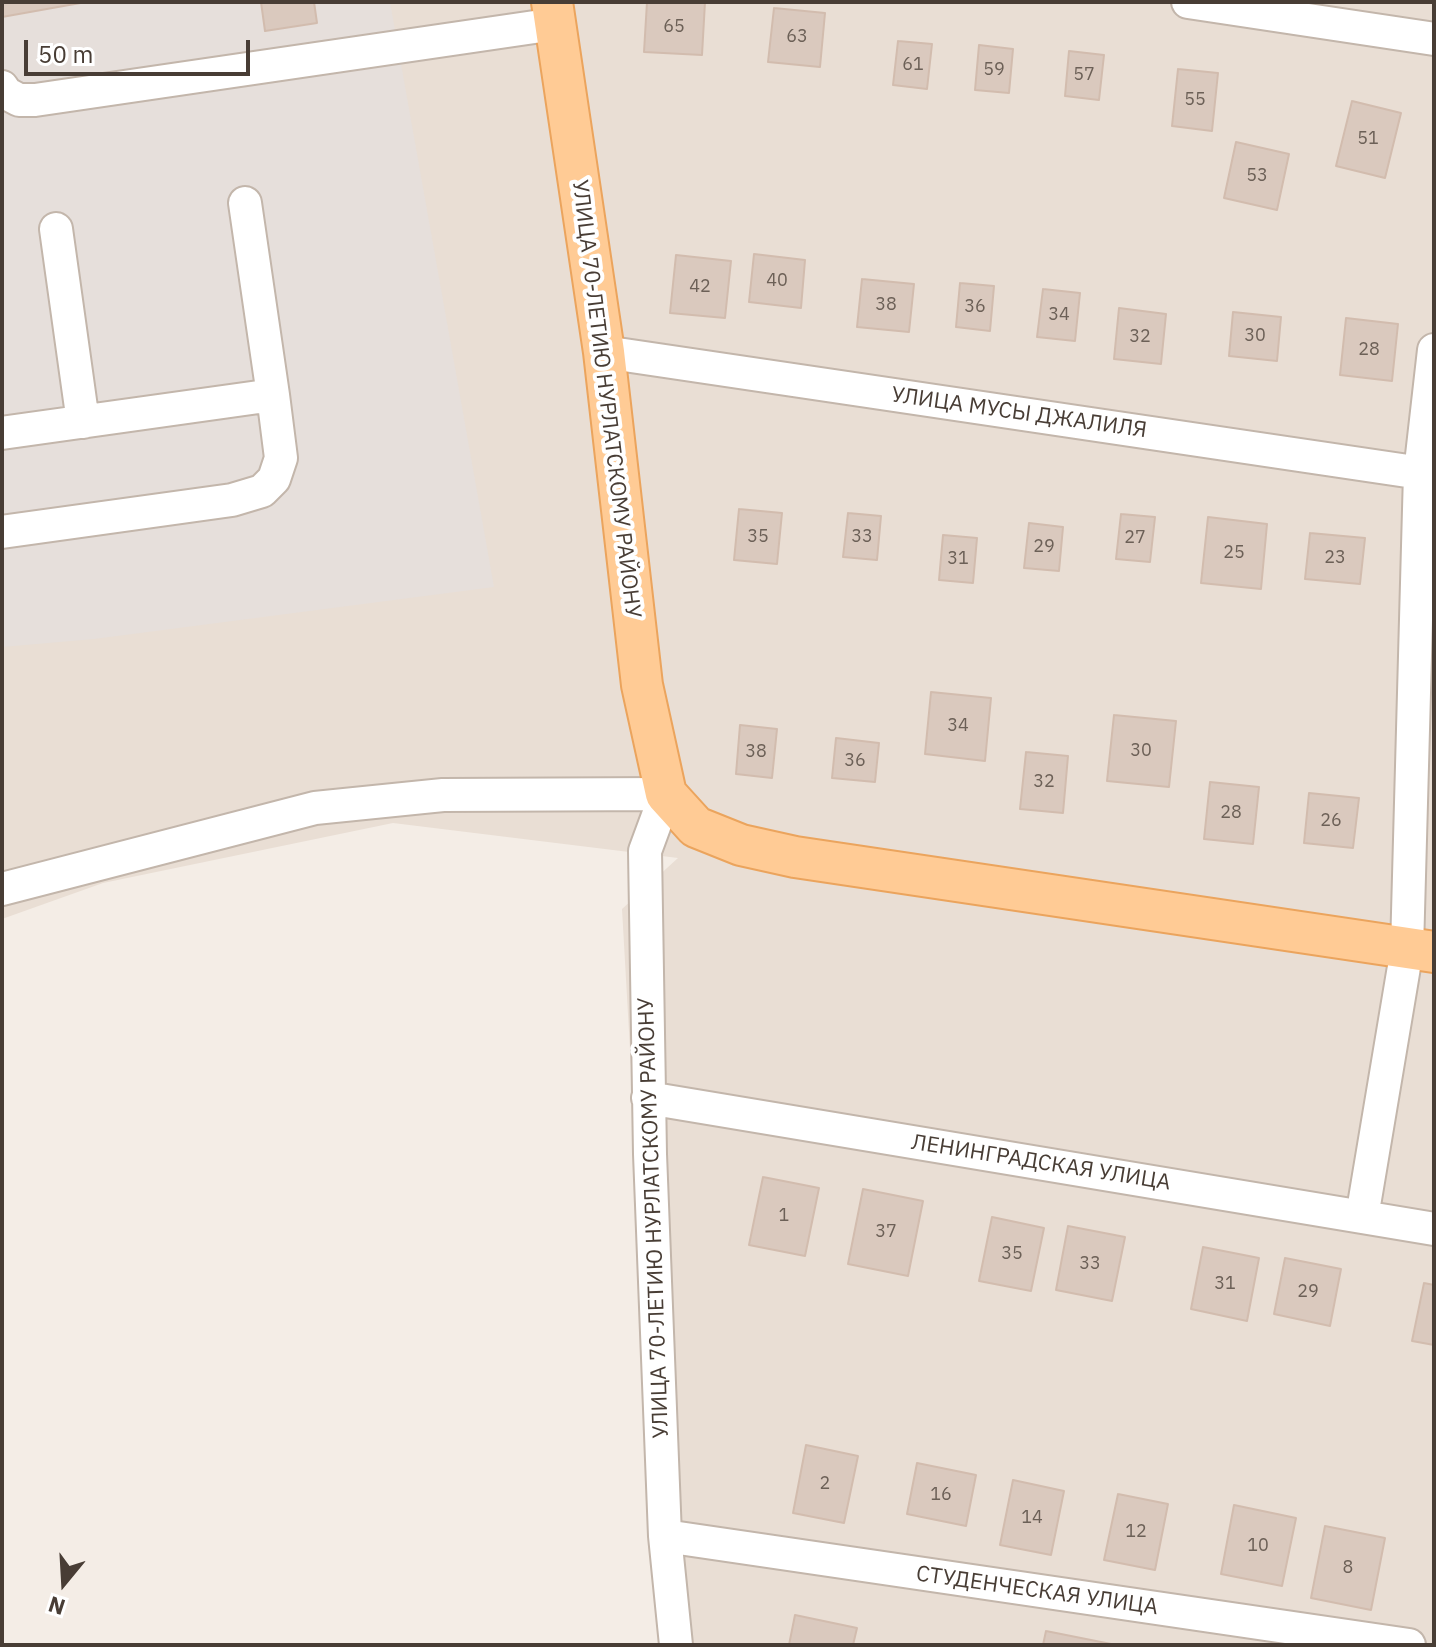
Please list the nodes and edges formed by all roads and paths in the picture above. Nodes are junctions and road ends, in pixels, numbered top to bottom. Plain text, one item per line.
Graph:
1 (1188, 2) edge
2 (554, 13) edge
3 (1434, 39) edge
4 (2, 87) edge
5 (245, 203) dead end
6 (56, 229) dead end
7 (1434, 350) edge
8 (604, 352) junction
9 (273, 395) junction
10 (83, 422) junction
11 (2, 433) edge
12 (1427, 474) edge
13 (2, 532) edge
14 (666, 794) junction
15 (2, 889) edge
16 (1421, 951) edge
17 (648, 1098) junction
18 (1362, 1217) junction
19 (1434, 1229) edge
20 (665, 1536) junction
21 (676, 1645) edge
22 (1409, 1645) edge

1 - 3 street
2 - 4 street
2 - 8 main road, УЛИЦА 70-ЛЕТИЮ НУРЛАТСКОМУ РАЙОНУ
5 - 9 street
6 - 10 street
7 - 12 street
8 - 12 street, УЛИЦА МУСЫ ДЖАЛИЛЯ
8 - 14 main road, УЛИЦА 70-ЛЕТИЮ НУРЛАТСКОМУ РАЙОНУ
9 - 10 street
9 - 13 street
10 - 11 street
12 - 16 street
14 - 15 street
14 - 16 main road, УЛИЦА 70-ЛЕТИЮ НУРЛАТСКОМУ РАЙОНУ
14 - 17 street, УЛИЦА 70-ЛЕТИЮ НУРЛАТСКОМУ РАЙОНУ
16 - 18 street
17 - 18 street, ЛЕНИНГРАДСКАЯ УЛИЦА
17 - 20 street, УЛИЦА 70-ЛЕТИЮ НУРЛАТСКОМУ РАЙОНУ
18 - 19 street, ЛЕНИНГРАДСКАЯ УЛИЦА
20 - 21 street, УЛИЦА 70-ЛЕТИЮ НУРЛАТСКОМУ РАЙОНУ
20 - 22 street, СТУДЕНЧЕСКАЯ УЛИЦА

